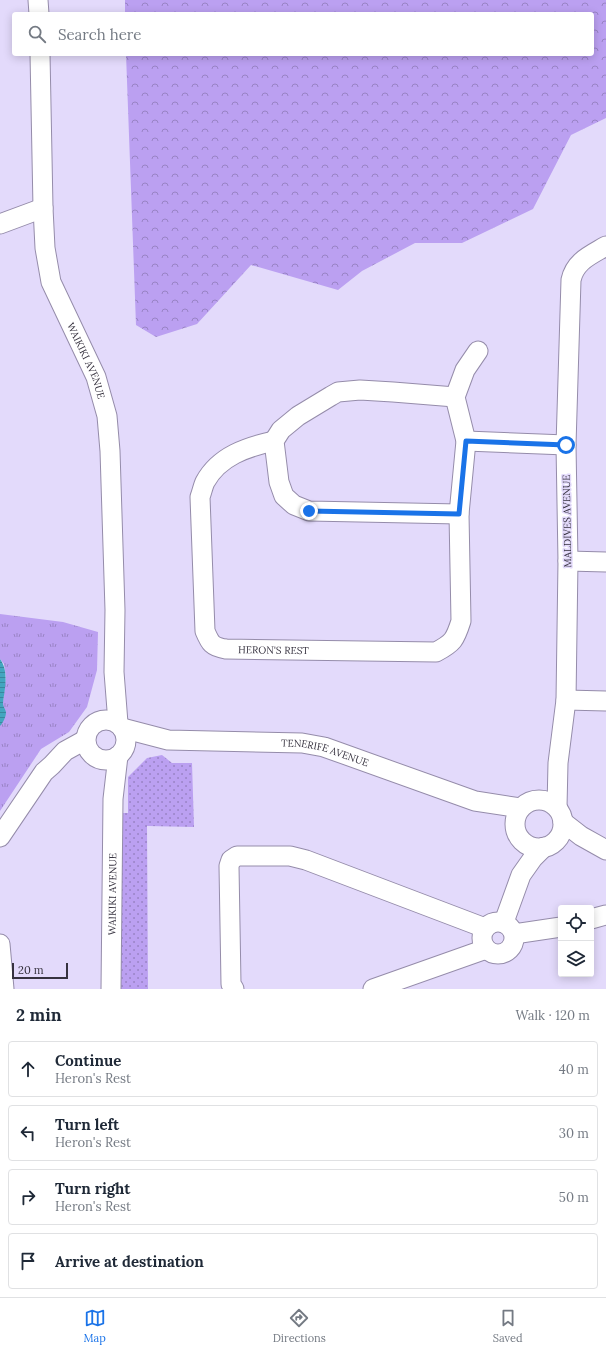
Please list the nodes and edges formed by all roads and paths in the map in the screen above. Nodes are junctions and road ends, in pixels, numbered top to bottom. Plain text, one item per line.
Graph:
1 (38, 0) edge
2 (39, 12) edge
3 (40, 56) edge
4 (43, 208) junction
5 (0, 224) edge
6 (606, 246) edge
7 (478, 350) dead end
8 (455, 398) junction
9 (274, 441) junction
10 (466, 441) junction
11 (566, 445) junction
12 (459, 514) junction
13 (568, 561) junction
14 (606, 562) edge
15 (566, 700) junction
16 (606, 701) edge
17 (113, 724) junction
18 (168, 740) junction
19 (91, 751) junction
20 (122, 751) junction
21 (558, 762) junction
22 (113, 799) junction
23 (475, 801) junction
24 (528, 804) junction
25 (560, 814) junction
26 (519, 836) junction
27 (0, 838) edge
28 (549, 845) junction
29 (604, 849) edge
30 (521, 875) junction
31 (606, 915) edge
32 (594, 918) edge
33 (558, 927) edge
34 (485, 928) junction
35 (509, 928) junction
36 (0, 944) edge
37 (486, 949) junction
38 (4, 989) edge
39 (111, 989) edge
40 (234, 989) edge
41 (374, 989) edge

1 - 2 street
3 - 4 street, WAIKIKI AVENUE
4 - 5 street
4 - 17 street, WAIKIKI AVENUE
6 - 11 street, MALDIVES AVENUE
7 - 8 street
8 - 9 street
8 - 10 street, HERON'S REST
9 - 12 street
9 - 12 street, HERON'S REST
10 - 11 street
10 - 12 street, HERON'S REST
11 - 13 street, MALDIVES AVENUE
13 - 14 street
13 - 15 street, MALDIVES AVENUE
15 - 16 street
15 - 21 street, MALDIVES AVENUE
17 - 18 street, TENERIFE AVENUE
17 - 19 street
17 - 20 street
18 - 20 street, TENERIFE AVENUE
18 - 23 street, TENERIFE AVENUE
19 - 20 street
19 - 22 street, WAIKIKI AVENUE
19 - 27 street
20 - 22 street, WAIKIKI AVENUE
21 - 24 street, MALDIVES AVENUE
21 - 25 street, MALDIVES AVENUE
22 - 39 street, WAIKIKI AVENUE
23 - 24 street, TENERIFE AVENUE
23 - 26 street, TENERIFE AVENUE
24 - 25 street
24 - 26 street
25 - 28 street
25 - 29 street
26 - 28 street
26 - 30 street
28 - 29 street
28 - 30 street
30 - 35 street
31 - 32 street
33 - 35 street
34 - 35 street
34 - 37 street
34 - 40 street
35 - 37 street
36 - 38 street
37 - 41 street

